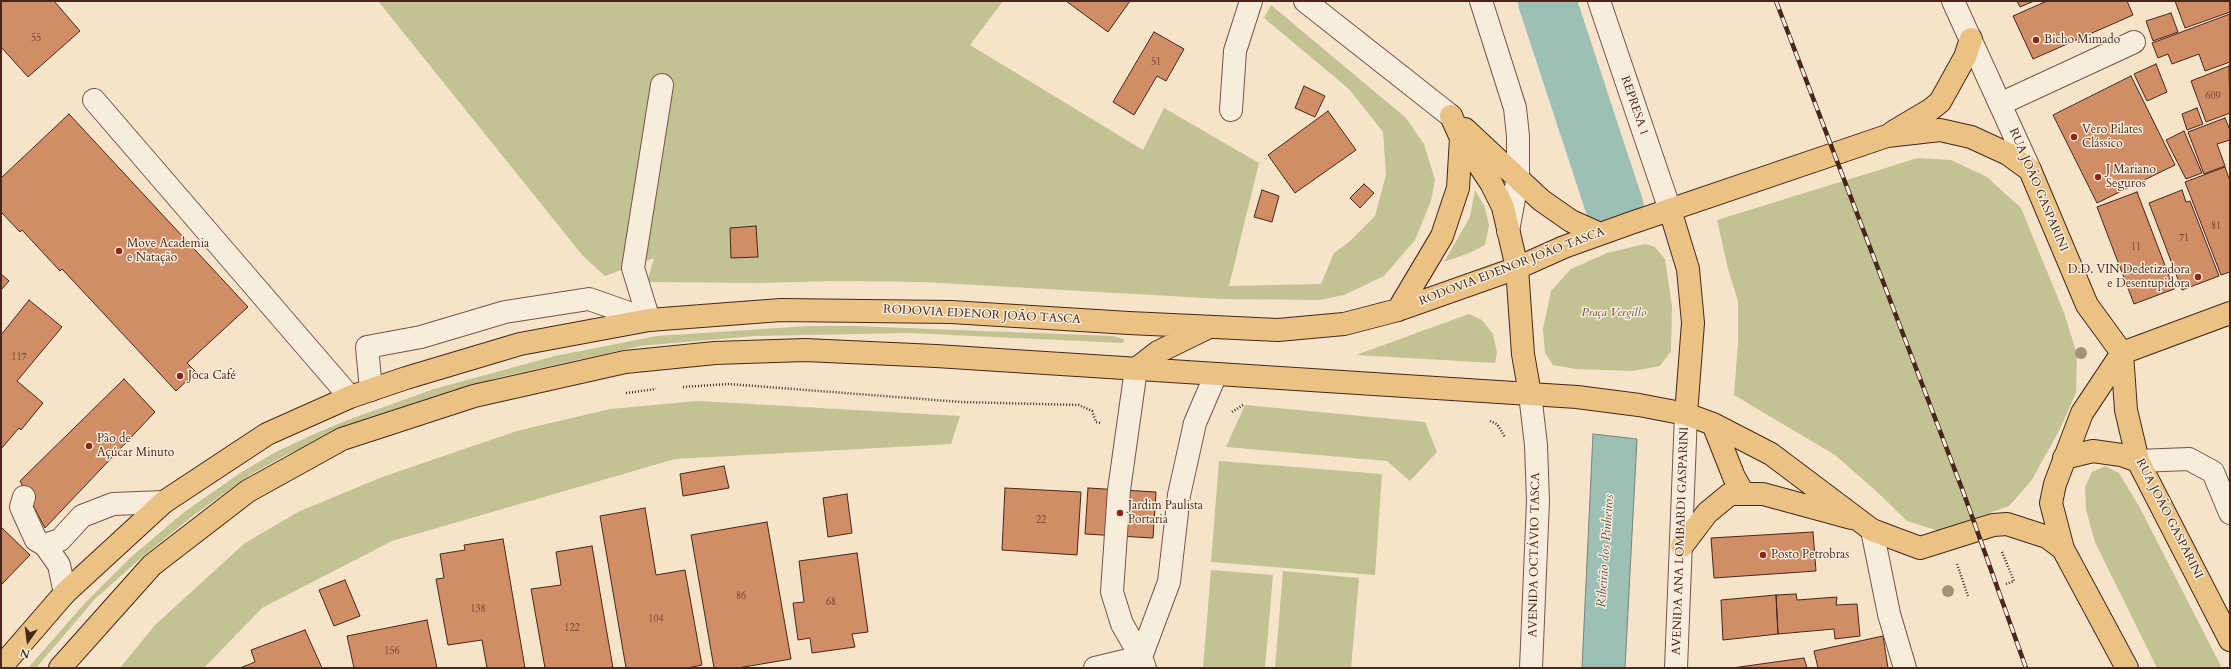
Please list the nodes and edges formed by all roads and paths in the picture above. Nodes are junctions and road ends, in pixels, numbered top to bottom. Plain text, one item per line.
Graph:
1 (1251, 1) edge
2 (1305, 1) edge
3 (1481, 1) edge
4 (1599, 1) edge
5 (1953, 1) edge
6 (1972, 39) junction
7 (2134, 42) dead end
8 (662, 85) dead end
9 (94, 100) dead end
10 (2000, 104) junction
11 (1231, 110) dead end
12 (1451, 116) junction
13 (1886, 136) junction
14 (1462, 138) junction
15 (2030, 170) junction
16 (1518, 177) junction
17 (1670, 210) junction
18 (1508, 231) junction
19 (1600, 234) junction
20 (1517, 268) junction
21 (1398, 310) junction
22 (2230, 313) edge
23 (649, 320) junction
24 (1210, 327) junction
25 (2122, 353) junction
26 (1136, 369) junction
27 (1216, 374) junction
28 (678, 387) dead end
29 (663, 389) dead end
30 (371, 390) junction
31 (624, 393) dead end
32 (1530, 394) junction
33 (350, 398) junction
34 (1248, 404) dead end
35 (1229, 413) dead end
36 (1686, 414) junction
37 (1485, 419) dead end
38 (1713, 424) junction
39 (1127, 430) junction
40 (1509, 442) dead end
41 (2064, 458) junction
42 (2138, 461) junction
43 (1743, 493) junction
44 (24, 497) dead end
45 (164, 502) junction
46 (2230, 513) edge
47 (1866, 525) junction
48 (1949, 539) junction
49 (45, 545) junction
50 (1682, 546) junction
51 (2063, 549) junction
52 (2014, 581) dead end
53 (2006, 584) dead end
54 (65, 593) junction
55 (1968, 596) dead end
56 (2225, 616) edge
57 (2230, 640) edge
58 (1143, 662) edge
59 (1, 667) edge
60 (60, 668) edge
61 (1095, 668) edge
62 (1532, 668) edge
63 (1676, 668) edge
64 (1905, 668) edge
65 (2127, 668) edge

1 - 11 street
2 - 12 street
3 - 16 street
4 - 17 street, REPRESA 1
5 - 6 street, RUA JOÃO GASPARINI
6 - 10 street, RUA JOÃO GASPARINI
6 - 13 main road
7 - 10 street
8 - 23 street
9 - 33 street
10 - 15 street, RUA JOÃO GASPARINI
12 - 14 main road
12 - 16 main road
13 - 15 main road, RODOVIA EDENOR JOÃO TASCA
13 - 17 main road, RODOVIA EDENOR JOÃO TASCA
14 - 18 main road
14 - 21 main road
15 - 25 main road, RUA JOÃO GASPARINI
16 - 18 street
16 - 19 main road
17 - 19 main road, RODOVIA EDENOR JOÃO TASCA
17 - 36 main road
18 - 20 main road
19 - 20 main road, RODOVIA EDENOR JOÃO TASCA
20 - 21 main road, RODOVIA EDENOR JOÃO TASCA
20 - 32 main road
21 - 24 main road, RODOVIA EDENOR JOÃO TASCA
22 - 25 main road
23 - 24 main road, RODOVIA EDENOR JOÃO TASCA
23 - 30 main road, RODOVIA EDENOR JOÃO TASCA
23 - 30 street
24 - 26 main road
25 - 41 main road
25 - 42 main road, RUA JOÃO GASPARINI
26 - 27 main road
26 - 39 street
26 - 60 main road
27 - 32 main road
27 - 58 street
28 - 39 path
29 - 31 path
30 - 33 main road, RODOVIA EDENOR JOÃO TASCA
32 - 36 main road
32 - 62 street, AVENIDA OCTÁVIO TASCA
33 - 45 main road, RODOVIA EDENOR JOÃO TASCA
34 - 35 path
36 - 38 main road
36 - 50 street, AVENIDA ANA LOMBARDI GASPARINI
37 - 40 path
38 - 43 main road
38 - 47 main road
39 - 58 street
41 - 42 main road
41 - 51 main road
42 - 46 street
42 - 56 main road, RUA JOÃO GASPARINI
43 - 47 main road
43 - 50 main road
44 - 49 street
45 - 49 street
45 - 54 main road, RODOVIA EDENOR JOÃO TASCA
47 - 48 main road
47 - 64 street
48 - 51 main road
48 - 55 path
49 - 54 street
50 - 63 street, AVENIDA ANA LOMBARDI GASPARINI
51 - 65 main road
52 - 53 path
54 - 59 main road, RODOVIA EDENOR JOÃO TASCA
56 - 57 main road, RUA JOÃO GASPARINI
58 - 61 street

